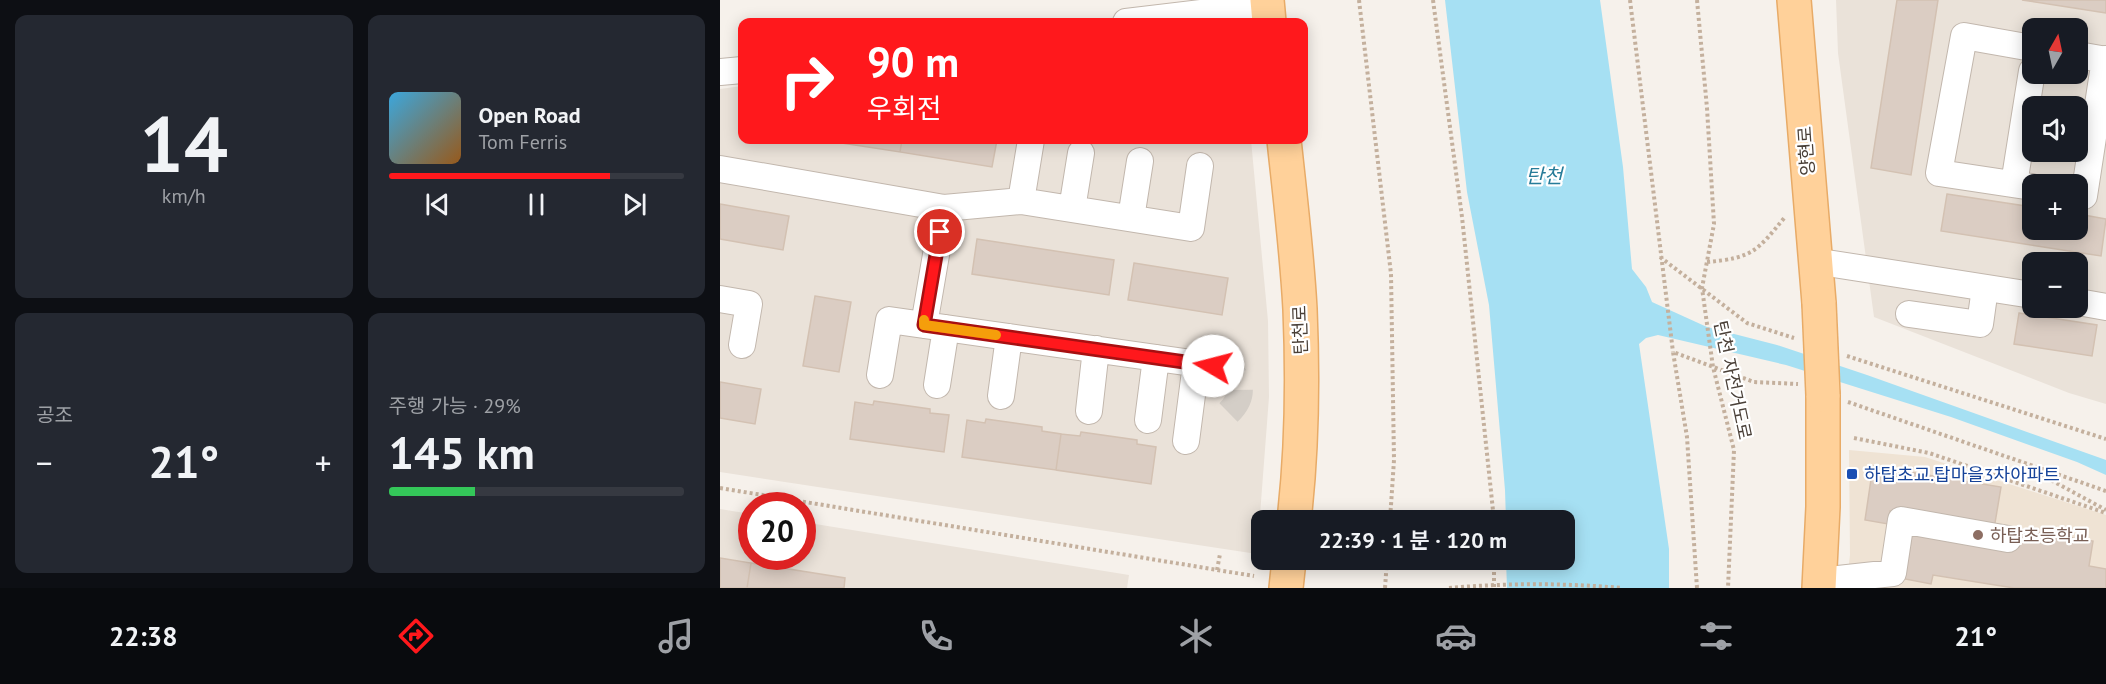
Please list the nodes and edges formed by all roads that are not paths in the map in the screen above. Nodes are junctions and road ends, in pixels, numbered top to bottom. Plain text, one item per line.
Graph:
1 (1794, 0) edge
2 (1268, 9) edge
3 (1170, 18) edge
4 (2022, 46) edge
5 (2088, 56) edge
6 (2106, 59) edge
7 (738, 70) edge
8 (720, 72) edge
9 (2031, 84) edge
10 (2103, 88) edge
11 (1030, 144) edge
12 (1284, 144) edge
13 (1081, 153) dead end
14 (1140, 160) dead end
15 (1200, 166) dead end
16 (720, 169) edge
17 (2024, 174) edge
18 (2022, 186) edge
19 (2089, 196) edge
20 (1020, 201) junction
21 (944, 208) junction
22 (1072, 209) junction
23 (1131, 218) junction
24 (1814, 261) junction
25 (1986, 288) junction
26 (2022, 293) edge
27 (720, 299) edge
28 (2088, 304) edge
29 (2106, 307) edge
30 (1909, 314) dead end
31 (935, 326) junction
32 (1009, 337) junction
33 (742, 345) dead end
34 (1096, 349) junction
35 (1156, 358) junction
36 (880, 375) dead end
37 (937, 385) dead end
38 (1001, 396) dead end
39 (1089, 411) dead end
40 (1148, 420) dead end
41 (1186, 441) dead end
42 (1295, 510) edge
43 (2008, 539) dead end
44 (1288, 570) edge
45 (1820, 585) edge
46 (1286, 588) edge

1 - 24 main road, 양현로
2 - 3 street
4 - 18 street
5 - 6 street
6 - 10 street
7 - 8 street
9 - 17 street
10 - 19 street
11 - 20 street
12 - 42 main road, 탄천로
13 - 22 street
14 - 23 street
15 - 23 street
16 - 21 street
20 - 21 street
20 - 22 street
21 - 31 street
22 - 23 street
24 - 25 street
24 - 45 main road, 양현로, bridge
25 - 26 street
25 - 30 street
27 - 33 street
28 - 29 street
31 - 32 street
31 - 36 street
31 - 37 street
32 - 34 street
32 - 38 street
34 - 35 street
34 - 39 street
35 - 40 street
35 - 41 street
43 - 45 street
44 - 46 main road

